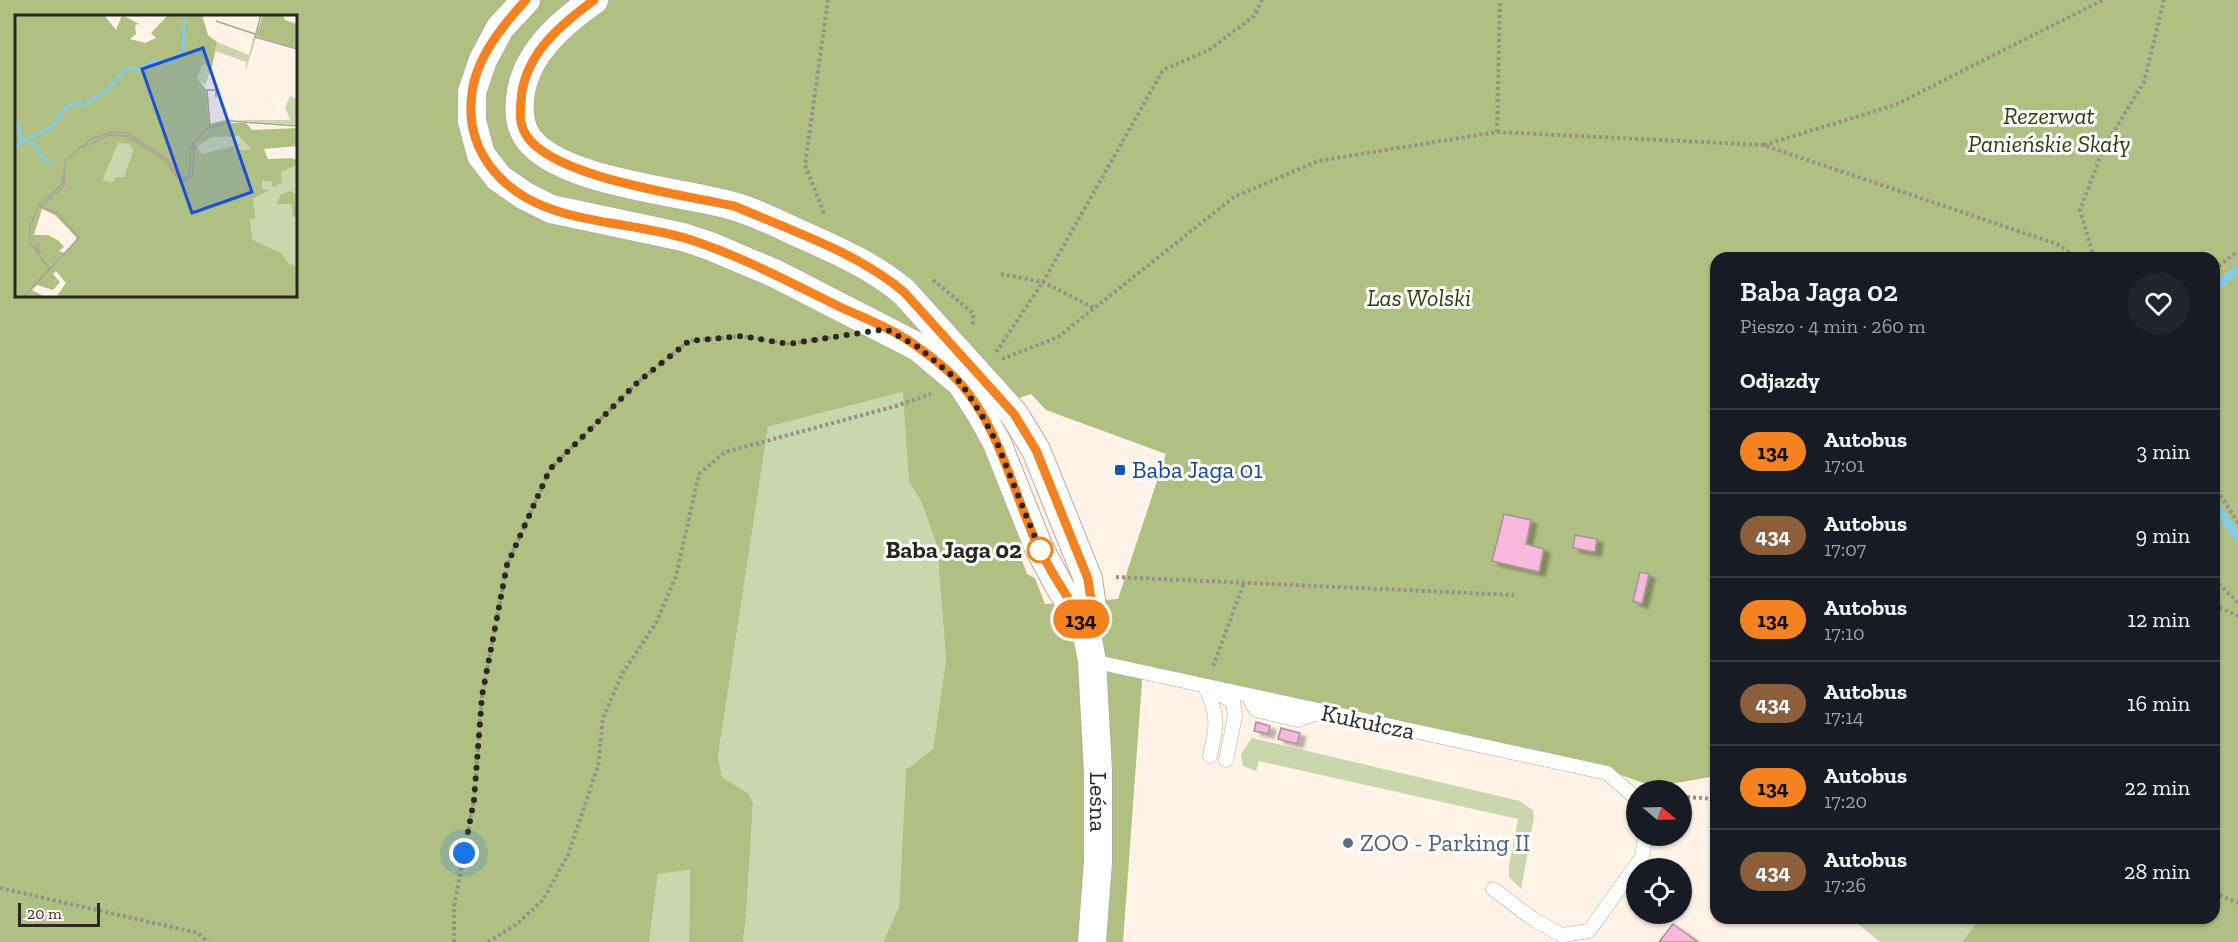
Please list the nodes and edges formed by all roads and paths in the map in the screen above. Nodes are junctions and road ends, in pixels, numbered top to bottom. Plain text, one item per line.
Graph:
1 (526, 0) edge
2 (594, 0) edge
3 (828, 0) edge
4 (1262, 0) edge
5 (1500, 0) edge
6 (2103, 0) edge
7 (2164, 0) edge
8 (1497, 132) junction
9 (1763, 145) junction
10 (825, 214) dead end
11 (2238, 251) edge
12 (2069, 252) edge
13 (2092, 252) edge
14 (2220, 265) edge
15 (1000, 274) dead end
16 (937, 282) dead end
17 (1043, 282) junction
18 (1094, 308) junction
19 (973, 331) dead end
20 (842, 336) dead end
21 (993, 355) dead end
22 (997, 360) dead end
23 (961, 383) junction
24 (2220, 494) edge
25 (2238, 523) edge
26 (1088, 579) junction
27 (1244, 583) junction
28 (2220, 586) edge
29 (1514, 595) dead end
30 (2238, 602) edge
31 (2220, 608) edge
32 (2238, 616) edge
33 (1085, 624) junction
34 (1092, 661) junction
35 (1205, 687) junction
36 (1210, 756) dead end
37 (1226, 759) dead end
38 (1626, 789) edge
39 (1692, 798) edge
40 (1710, 799) edge
41 (1644, 846) edge
42 (0, 888) edge
43 (1493, 889) dead end
44 (2220, 895) edge
45 (2238, 903) edge
46 (208, 942) edge
47 (454, 942) edge
48 (488, 942) edge
49 (1092, 942) edge

1 - 23 street
2 - 26 street
3 - 10 path
4 - 17 path
5 - 8 path
6 - 9 path
7 - 13 path
8 - 9 path
8 - 18 path
9 - 12 path
11 - 14 path
15 - 17 path
16 - 19 path
17 - 18 path
17 - 21 path
18 - 22 path
20 - 47 path
23 - 33 street
23 - 48 path
24 - 25 path
26 - 27 path
26 - 33 street
27 - 29 path
27 - 35 path
28 - 30 path
31 - 32 path
33 - 34 street, Leśna
34 - 35 lane, Kukułcza
34 - 49 street, Leśna
35 - 36 lane
35 - 37 lane
35 - 38 lane, Kukułcza
39 - 40 path
41 - 43 lane
42 - 46 path
44 - 45 path

